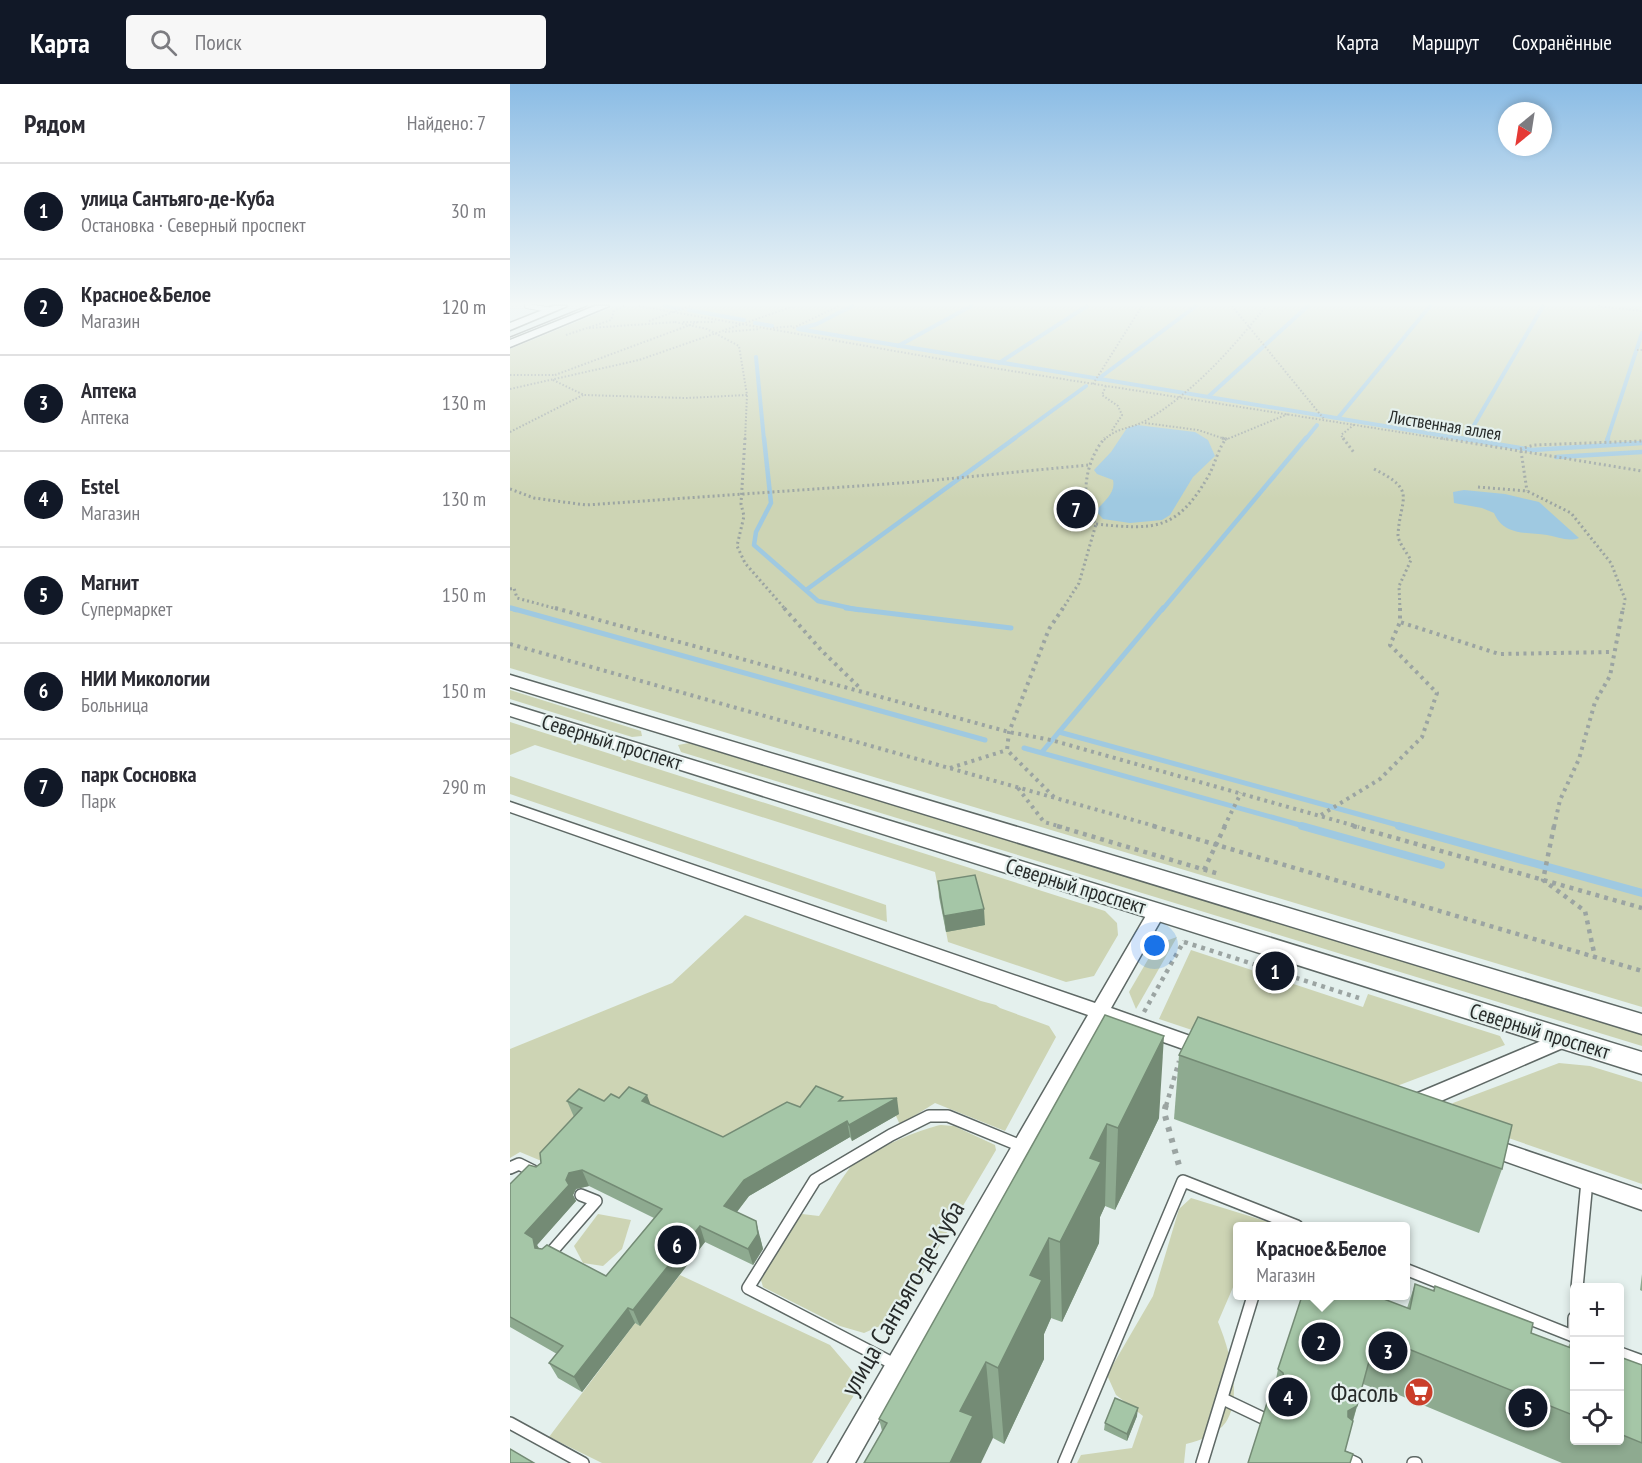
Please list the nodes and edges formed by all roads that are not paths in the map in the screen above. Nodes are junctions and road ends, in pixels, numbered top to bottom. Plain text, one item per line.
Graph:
1 (510, 681) edge
2 (510, 710) edge
3 (675, 730) junction
4 (647, 753) junction
5 (510, 807) edge
6 (1157, 911) junction
7 (1101, 1013) junction
8 (1642, 1024) edge
9 (1565, 1039) junction
10 (1225, 1056) edge
11 (1642, 1063) edge
12 (1423, 1125) edge
13 (1467, 1140) edge
14 (1022, 1146) junction
15 (510, 1168) edge
16 (542, 1175) edge
17 (1587, 1181) junction
18 (581, 1195) dead end
19 (1642, 1200) edge
20 (1274, 1222) edge
21 (548, 1257) edge
22 (1410, 1271) edge
23 (1577, 1283) edge
24 (1252, 1300) edge
25 (1570, 1334) edge
26 (1624, 1354) edge
27 (1642, 1361) edge
28 (896, 1365) junction
29 (1223, 1399) junction
30 (1267, 1420) edge
31 (510, 1423) edge
32 (1342, 1456) edge
33 (583, 1463) edge
34 (841, 1463) edge
35 (1064, 1463) edge
36 (1202, 1463) edge
37 (1356, 1463) edge

1 - 3 main road, Северный проспект
2 - 4 main road, Северный проспект
3 - 4 main road
3 - 8 main road, Северный проспект
4 - 6 main road, Северный проспект
5 - 7 street
6 - 7 street, улица Сантьяго-де-Куба
6 - 9 main road, Северный проспект
7 - 10 street
7 - 14 street, улица Сантьяго-де-Куба
9 - 11 main road, Северный проспект
9 - 12 street
13 - 17 street
14 - 28 street, улица Сантьяго-де-Куба
14 - 28 lane
15 - 16 lane
17 - 19 street
17 - 23 lane
18 - 21 lane
20 - 35 lane
22 - 25 lane
24 - 29 lane
26 - 27 lane
28 - 34 street, улица Сантьяго-де-Куба
29 - 30 lane
29 - 36 lane
31 - 33 lane
32 - 37 lane

